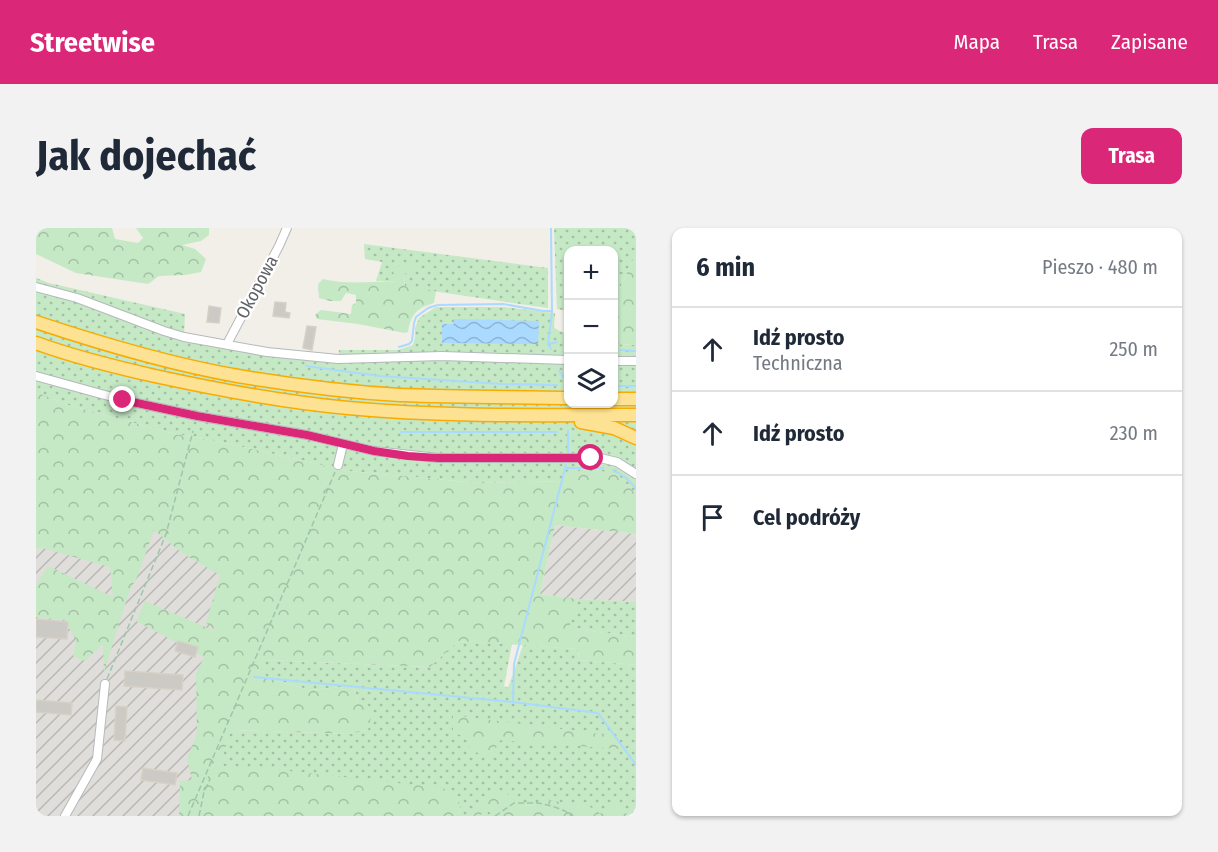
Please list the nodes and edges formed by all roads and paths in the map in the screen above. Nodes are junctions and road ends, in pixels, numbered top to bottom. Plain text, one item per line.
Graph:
1 (287, 228) edge
2 (36, 287) edge
3 (36, 322) edge
4 (36, 343) edge
5 (227, 345) junction
6 (564, 360) edge
7 (618, 361) edge
8 (636, 362) edge
9 (36, 376) edge
10 (564, 398) edge
11 (618, 399) edge
12 (636, 399) edge
13 (529, 415) junction
14 (636, 415) edge
15 (193, 431) dead end
16 (636, 438) edge
17 (343, 444) junction
18 (338, 465) joint
19 (636, 474) edge
20 (105, 684) joint
21 (206, 775) junction
22 (64, 816) edge
23 (188, 816) edge
24 (199, 816) edge
25 (495, 816) edge
26 (572, 816) edge

1 - 5 street, Okopowa
2 - 5 street
3 - 10 highway
4 - 13 highway
5 - 6 street
7 - 8 street
9 - 17 street
11 - 12 highway
13 - 14 highway
13 - 16 highway
15 - 20 path
17 - 18 street
17 - 19 street
18 - 21 path
20 - 22 street
21 - 23 path
21 - 24 path
25 - 26 path

